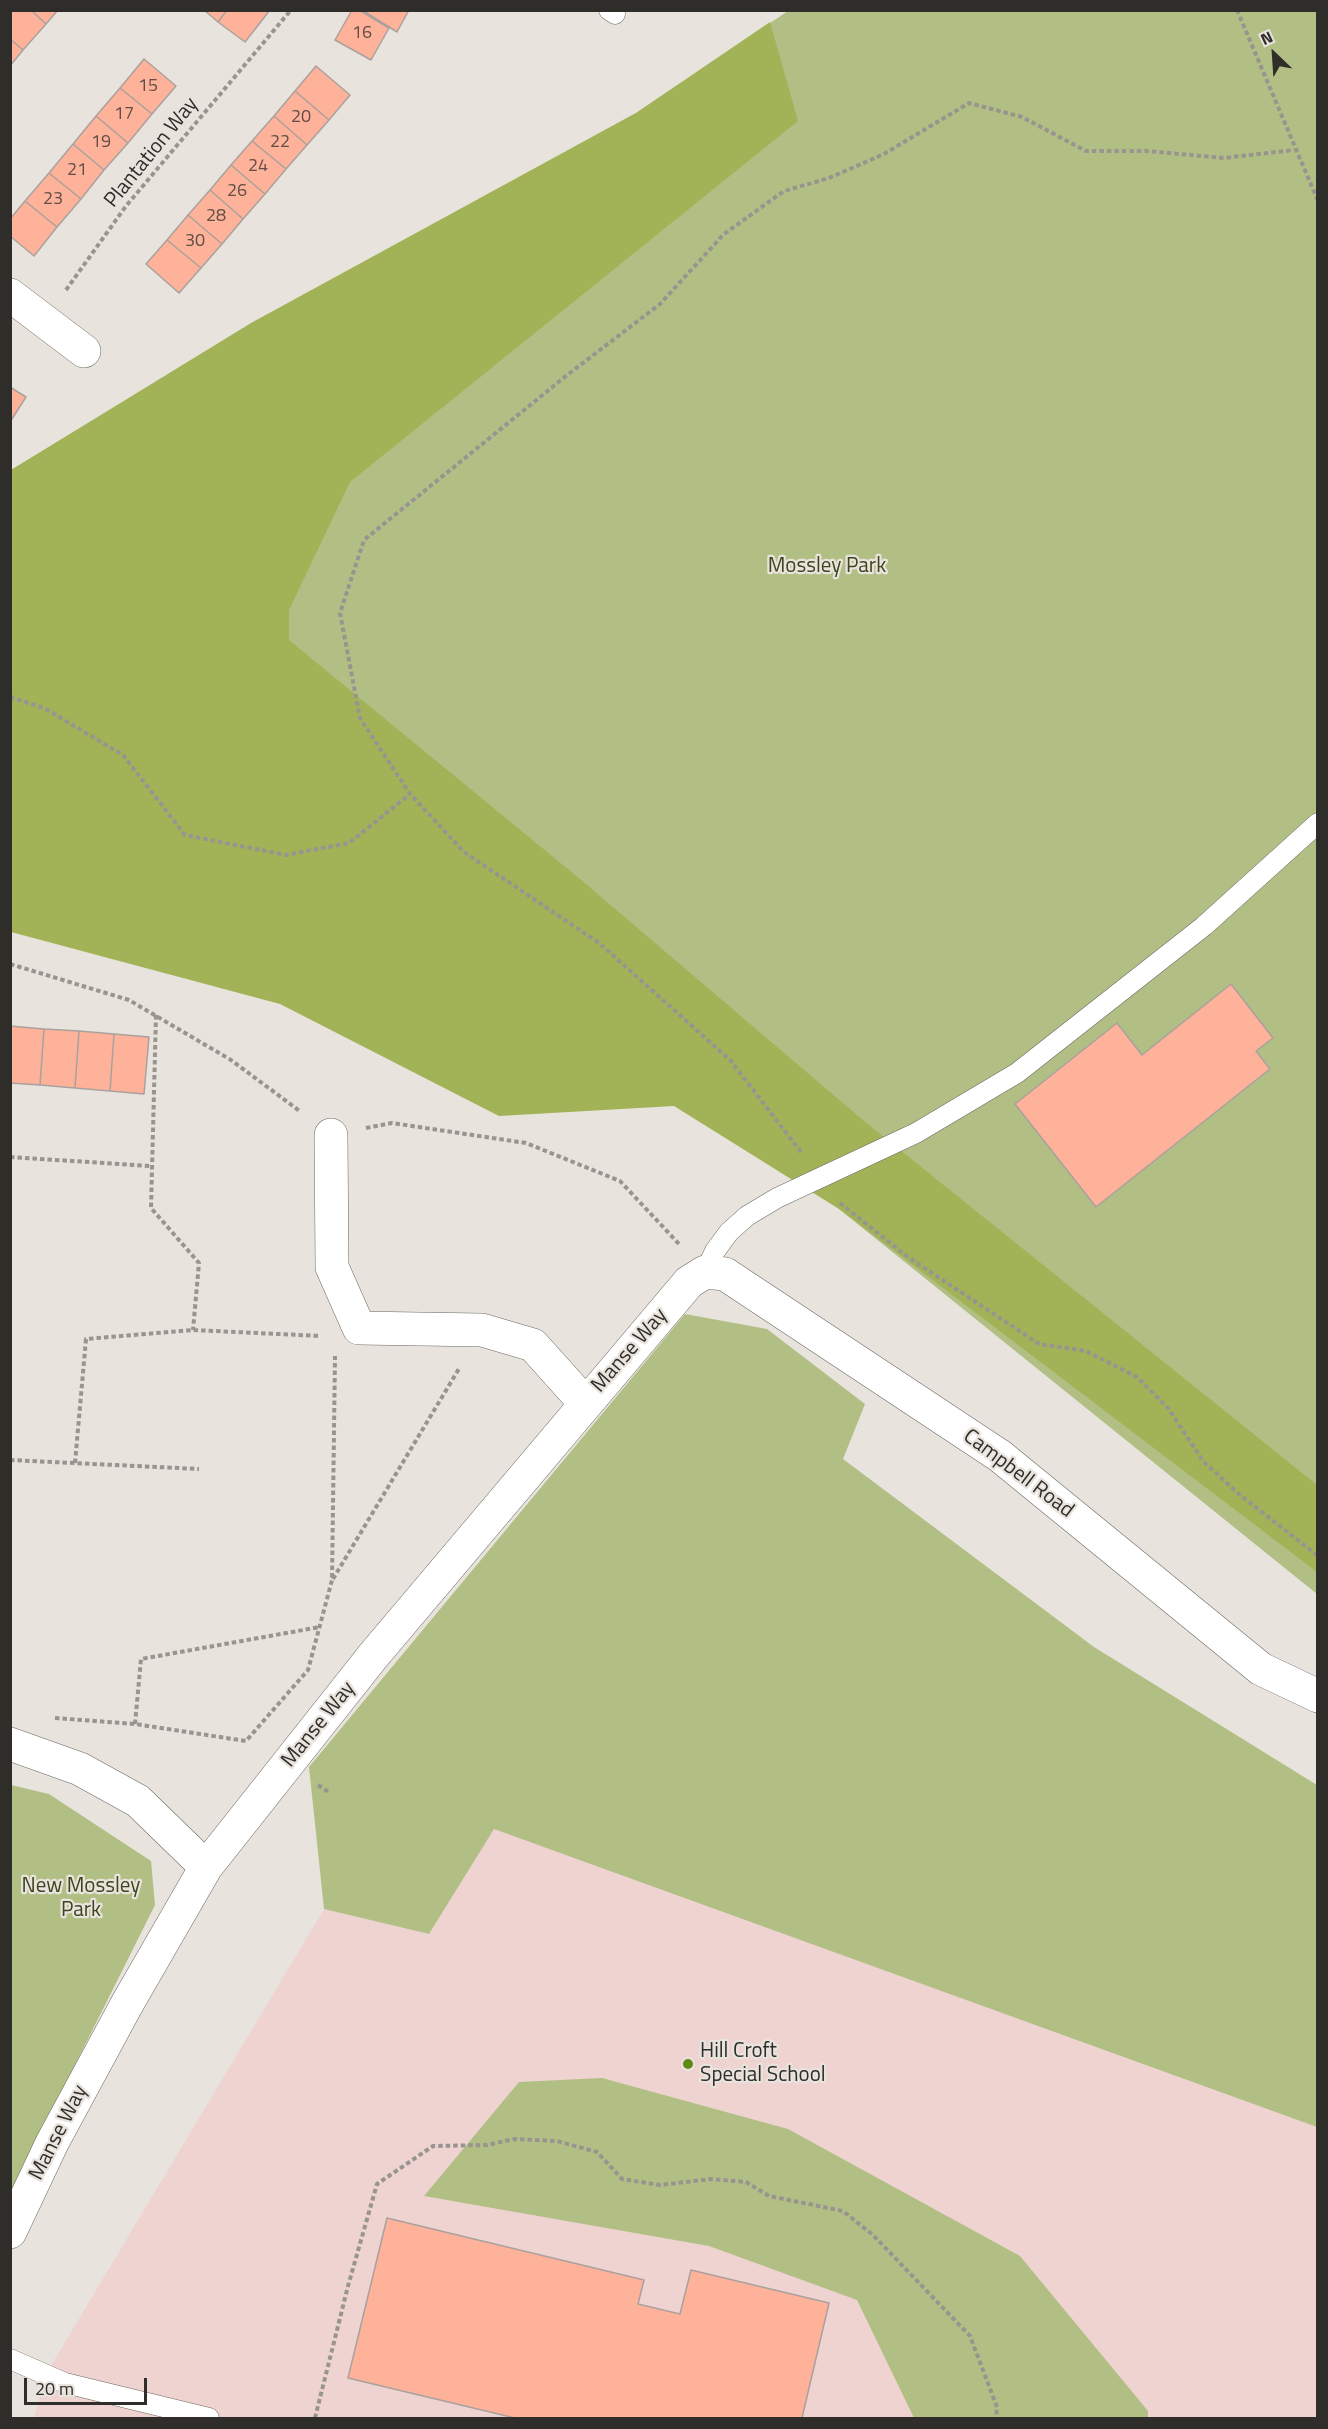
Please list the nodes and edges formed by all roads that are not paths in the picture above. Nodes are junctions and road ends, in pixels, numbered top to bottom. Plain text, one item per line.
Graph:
1 (10, 295) edge
2 (84, 351) dead end
3 (1317, 823) edge
4 (331, 1135) road end
5 (705, 1272) junction
6 (585, 1402) junction
7 (1317, 1696) edge
8 (10, 1744) edge
9 (206, 1867) junction
10 (10, 2232) edge
11 (10, 2359) edge
12 (209, 2418) edge

1 - 2 street
3 - 5 lane
4 - 6 street
5 - 6 street, Manse Way
5 - 7 street, Campbell Road
6 - 9 street, Manse Way
8 - 9 street
9 - 10 street, Manse Way
11 - 12 lane

